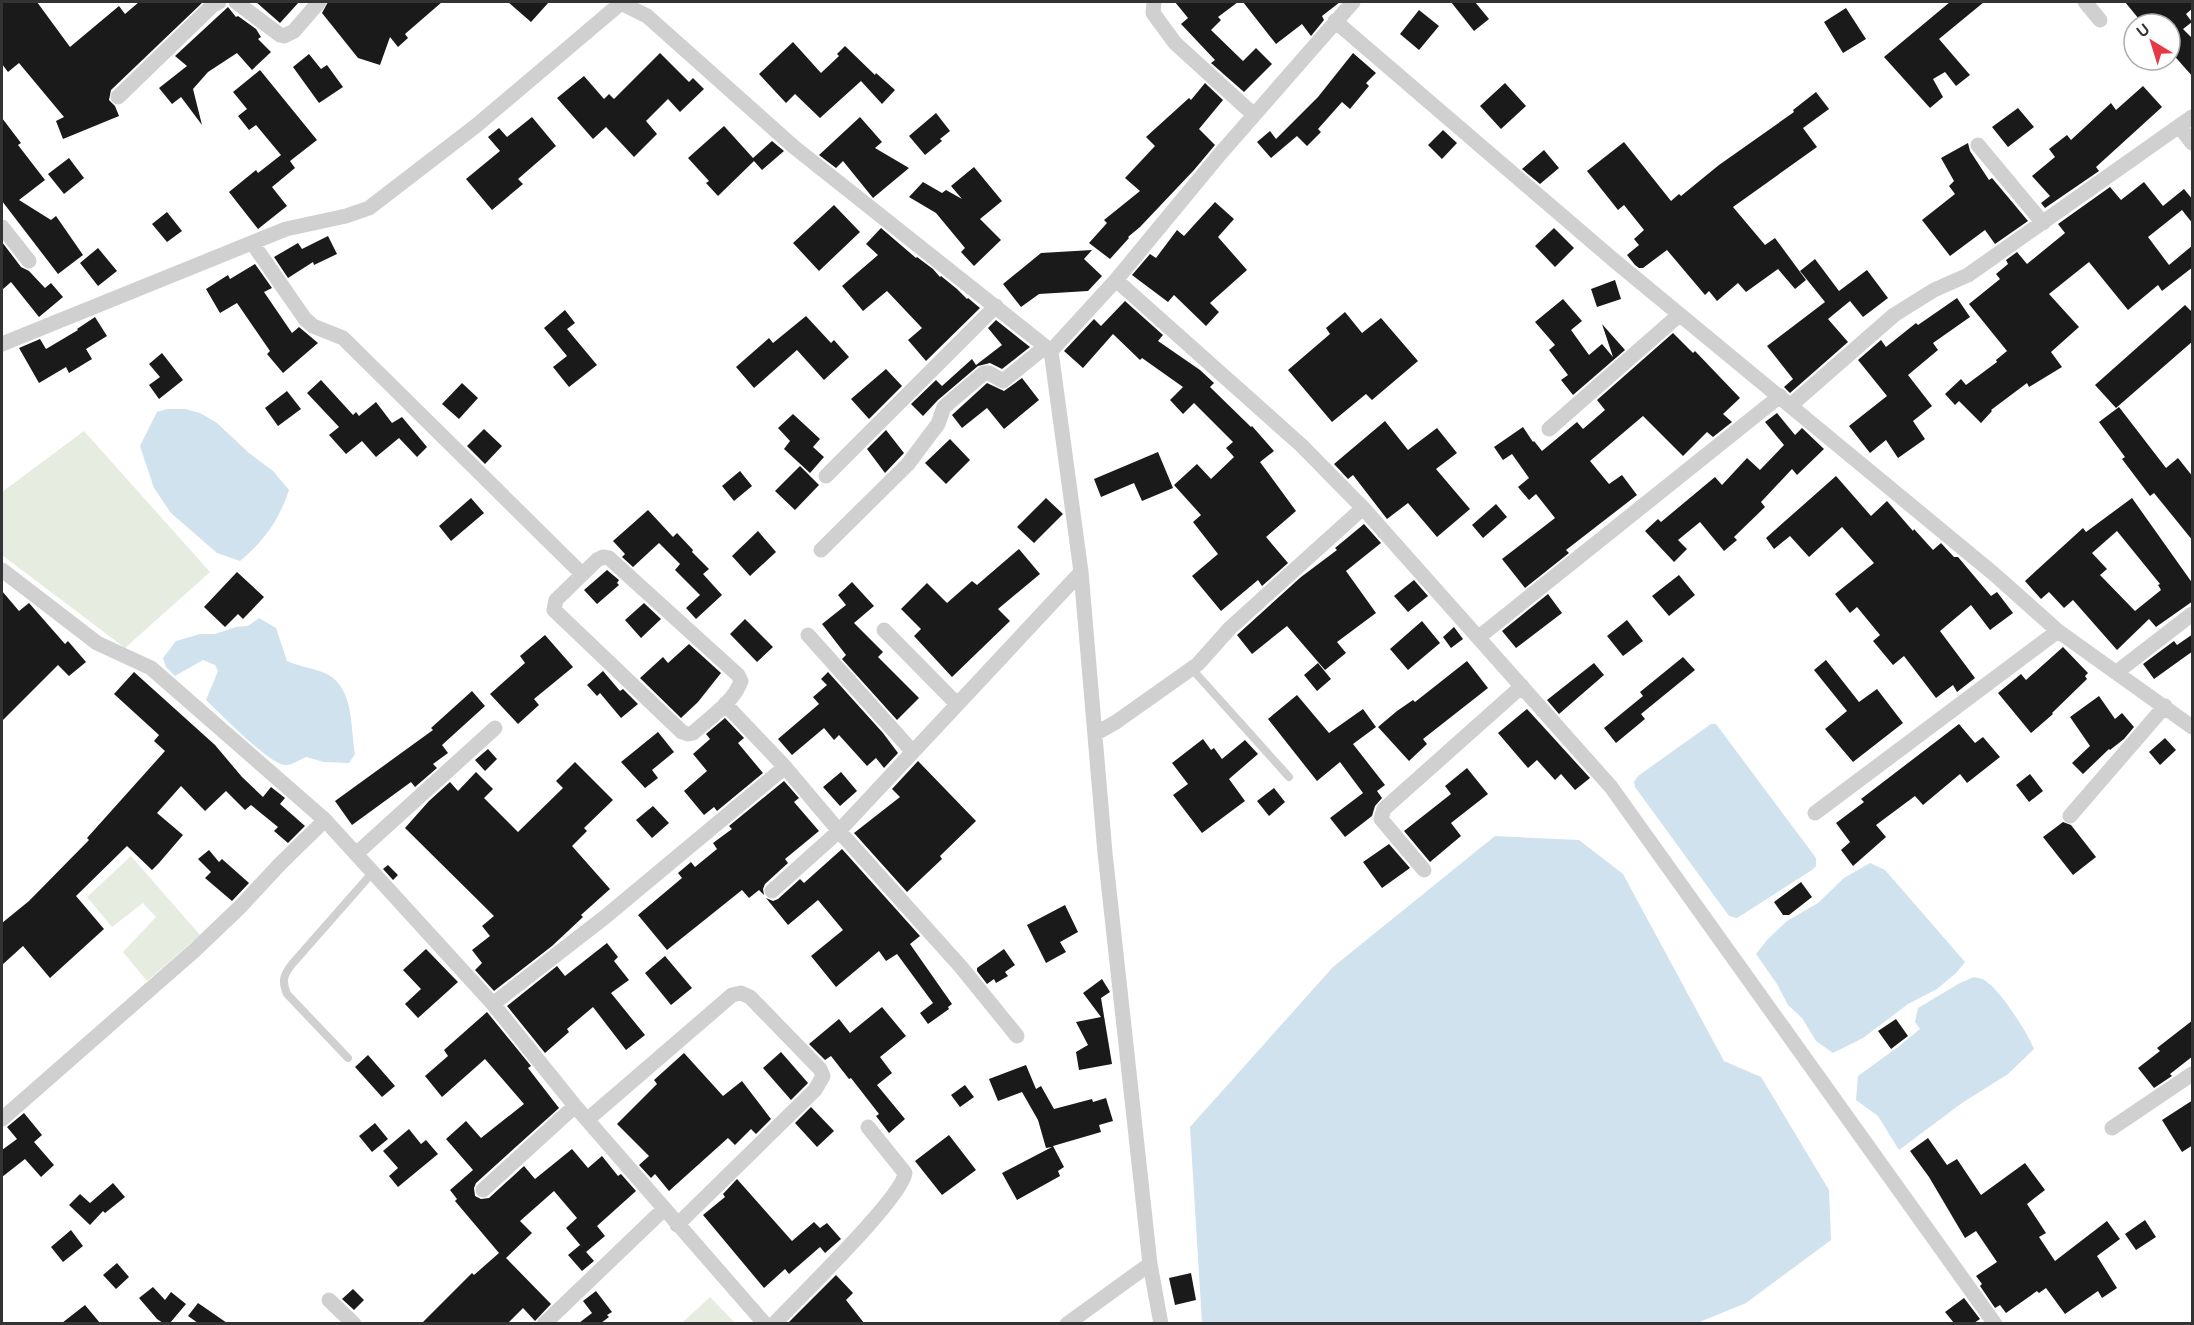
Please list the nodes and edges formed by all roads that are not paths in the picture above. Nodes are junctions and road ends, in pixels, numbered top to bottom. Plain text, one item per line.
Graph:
1 (219, 2) edge
2 (236, 2) edge
3 (319, 2) edge
4 (620, 2) edge
5 (1154, 2) edge
6 (1353, 2) edge
7 (2085, 2) edge
8 (2100, 20) dead end
9 (1335, 21) junction
10 (118, 97) dead end
11 (1254, 115) junction
12 (2193, 117) edge
13 (2180, 126) junction
14 (2193, 143) edge
15 (1978, 145) dead end
16 (2043, 223) junction
17 (2, 227) edge
18 (253, 244) junction
19 (29, 261) dead end
20 (1116, 280) junction
21 (996, 306) junction
22 (1679, 315) junction
23 (2, 344) edge
24 (1048, 349) junction
25 (1786, 401) junction
26 (1549, 429) dead end
27 (826, 476) dead end
28 (1363, 508) junction
29 (820, 550) dead end
30 (2, 570) edge
31 (1081, 572) junction
32 (582, 574) junction
33 (2193, 614) edge
34 (884, 630) dead end
35 (2058, 631) junction
36 (808, 635) dead end
37 (1479, 637) junction
38 (1191, 668) junction
39 (2117, 672) junction
40 (1522, 686) junction
41 (724, 704) junction
42 (957, 704) junction
43 (2165, 706) junction
44 (2193, 727) edge
45 (495, 728) dead end
46 (1095, 734) junction
47 (912, 751) junction
48 (785, 767) junction
49 (1289, 777) dead end
50 (1815, 813) dead end
51 (2070, 816) dead end
52 (324, 820) junction
53 (839, 831) junction
54 (356, 854) junction
55 (1424, 870) dead end
56 (373, 872) junction
57 (771, 891) dead end
58 (493, 1004) junction
59 (1017, 1036) dead end
60 (348, 1058) dead end
61 (2193, 1074) edge
62 (575, 1106) junction
63 (2, 1119) edge
64 (587, 1120) junction
65 (868, 1127) dead end
66 (2112, 1128) dead end
67 (483, 1190) dead end
68 (664, 1209) junction
69 (677, 1225) junction
70 (1150, 1264) junction
71 (329, 1300) dead end
72 (354, 1323) edge
73 (544, 1323) edge
74 (765, 1323) edge
75 (774, 1323) edge
76 (1067, 1323) edge
77 (1161, 1323) edge
78 (1995, 1323) edge

1 - 10 street
2 - 3 street
4 - 18 street
4 - 21 street
5 - 11 street
6 - 9 street
7 - 8 street
9 - 11 street
9 - 22 street
11 - 20 street
12 - 13 street
13 - 14 street
13 - 16 street
15 - 16 street
16 - 25 street
17 - 19 street
18 - 23 street
18 - 32 street
20 - 24 street
20 - 28 street
21 - 24 street
21 - 27 street
22 - 25 street
22 - 26 street
24 - 29 street
24 - 31 street
25 - 35 street
25 - 37 street
28 - 37 street
28 - 38 street
30 - 52 street
31 - 42 street
31 - 46 street
32 - 41 street
32 - 41 street
33 - 39 street
34 - 42 street
35 - 39 street
35 - 50 street
36 - 47 street
37 - 40 street
38 - 46 street
38 - 49 lane
39 - 43 street
40 - 55 street
40 - 78 street
41 - 48 street
42 - 47 street
43 - 44 street
43 - 51 street
45 - 54 street
46 - 70 street
47 - 53 street
48 - 53 street
48 - 58 street
52 - 54 street
52 - 63 street
53 - 57 street
53 - 59 street
54 - 56 street
56 - 58 street
56 - 60 lane
58 - 62 street
61 - 66 street
62 - 64 street
62 - 67 street
64 - 68 street
64 - 69 street
65 - 75 street
68 - 69 street
68 - 73 street
69 - 74 street
70 - 76 street
70 - 77 street
71 - 72 street

